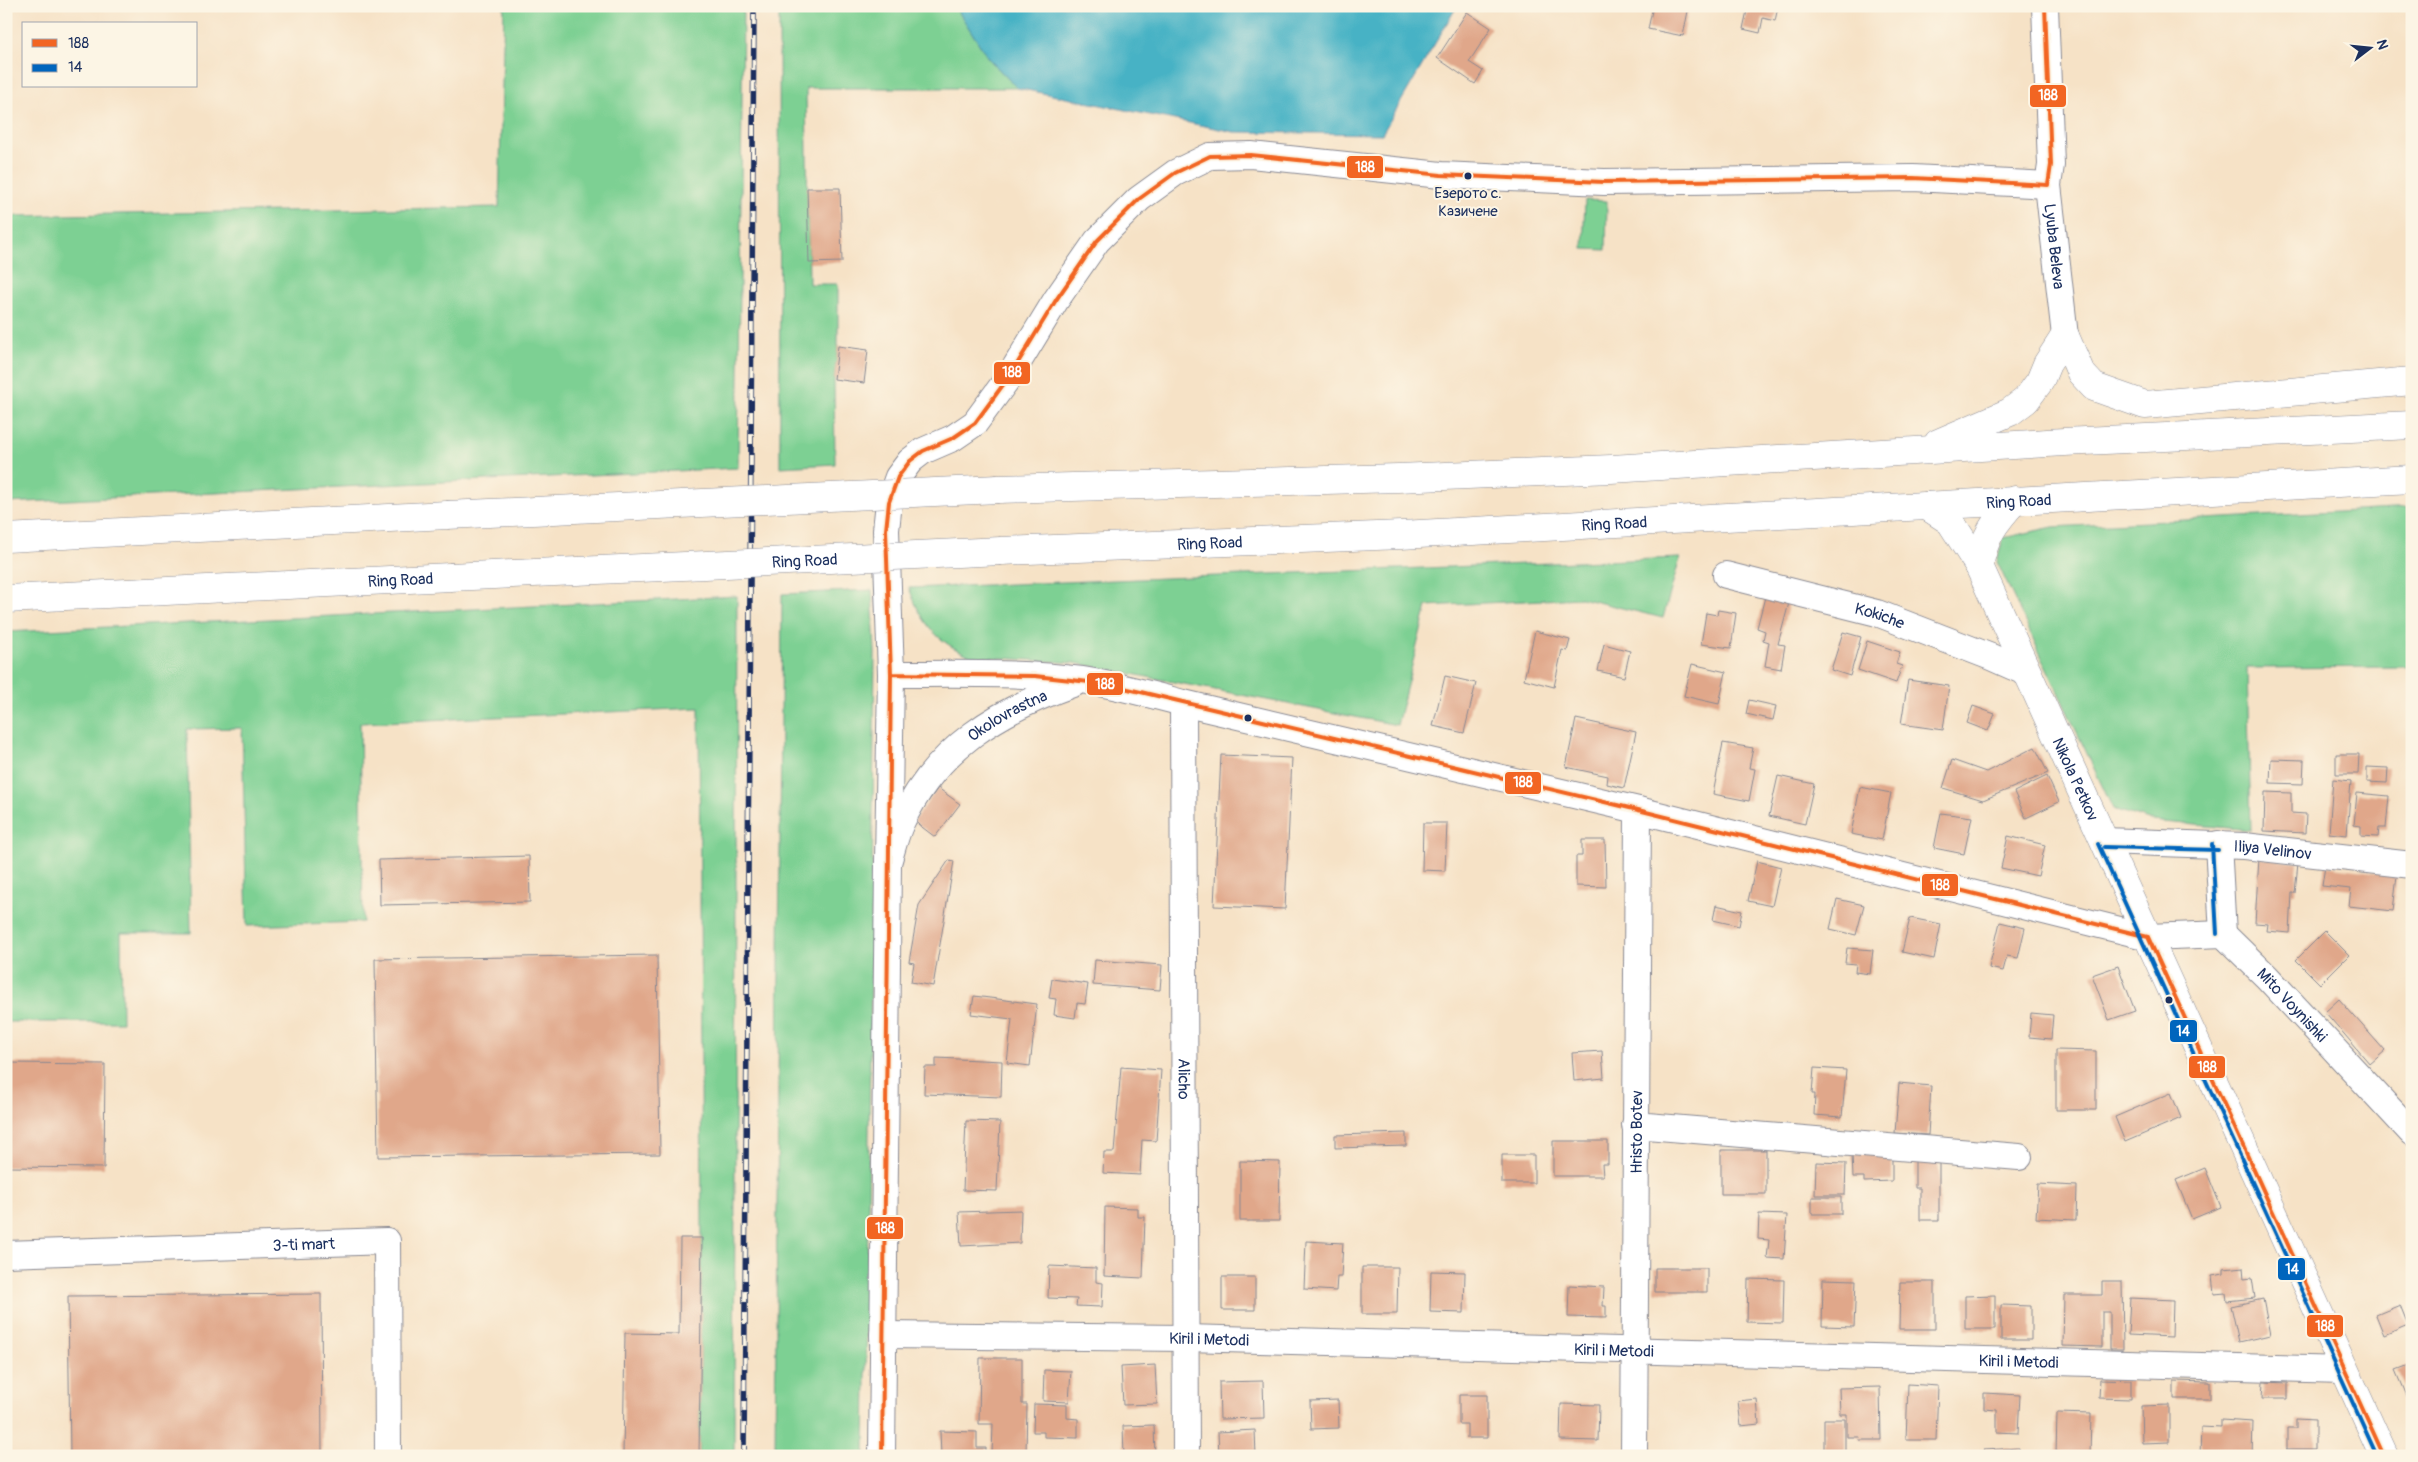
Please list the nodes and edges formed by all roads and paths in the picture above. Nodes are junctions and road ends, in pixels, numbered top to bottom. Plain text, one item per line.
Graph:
1 (2045, 6) edge
2 (2048, 185) junction
3 (2065, 336) junction
4 (2412, 381) edge
5 (2412, 425) edge
6 (1920, 451) junction
7 (2412, 479) edge
8 (2015, 500) junction
9 (1927, 506) junction
10 (6, 538) edge
11 (1979, 566) junction
12 (1726, 575) dead end
13 (6, 600) edge
14 (2027, 673) junction
15 (891, 674) junction
16 (1083, 680) junction
17 (1182, 703) junction
18 (1638, 810) junction
19 (2104, 842) junction
20 (2218, 844) junction
21 (888, 863) junction
22 (2412, 865) edge
23 (2223, 934) junction
24 (2148, 937) junction
25 (1635, 1125) junction
26 (2412, 1133) edge
27 (2019, 1157) dead end
28 (6, 1254) edge
29 (883, 1335) junction
30 (1186, 1338) junction
31 (1634, 1351) junction
32 (2344, 1370) junction
33 (388, 1456) edge
34 (882, 1456) edge
35 (1186, 1456) edge
36 (1634, 1456) edge
37 (2384, 1456) edge

1 - 2 street, Lyuba Beleva
2 - 3 street, Lyuba Beleva
2 - 15 street
3 - 4 main road
3 - 6 main road
5 - 6 main road
6 - 10 main road, bridge
7 - 8 main road, Ring Road
8 - 9 main road, Ring Road
8 - 11 main road
9 - 11 main road, Nikola Petkov
9 - 13 main road, Ring Road, bridge
11 - 14 main road, Nikola Petkov
12 - 14 street, Kokiche
14 - 19 main road, Nikola Petkov
15 - 16 street
15 - 21 street
16 - 17 street
16 - 21 street, Okolovrastna
17 - 18 street
17 - 30 street, Alicho
18 - 24 street
18 - 25 street, Hristo Botev
19 - 20 street, Iliya Velinov
19 - 24 main road, Nikola Petkov
20 - 22 street, Iliya Velinov
20 - 23 street
21 - 29 street, Okolovrastna
23 - 24 street
23 - 26 street, Mito Voynishki
24 - 32 main road, Nikola Petkov
25 - 27 street
25 - 31 street, Hristo Botev
28 - 33 street, 3-ti mart
29 - 30 street, Kiril i Metodi
29 - 34 street, Okolovrastna
30 - 31 street, Kiril i Metodi
30 - 35 street, Alicho
31 - 32 street, Kiril i Metodi
31 - 36 street, Hristo Botev
32 - 37 main road, Nikola Petkov

